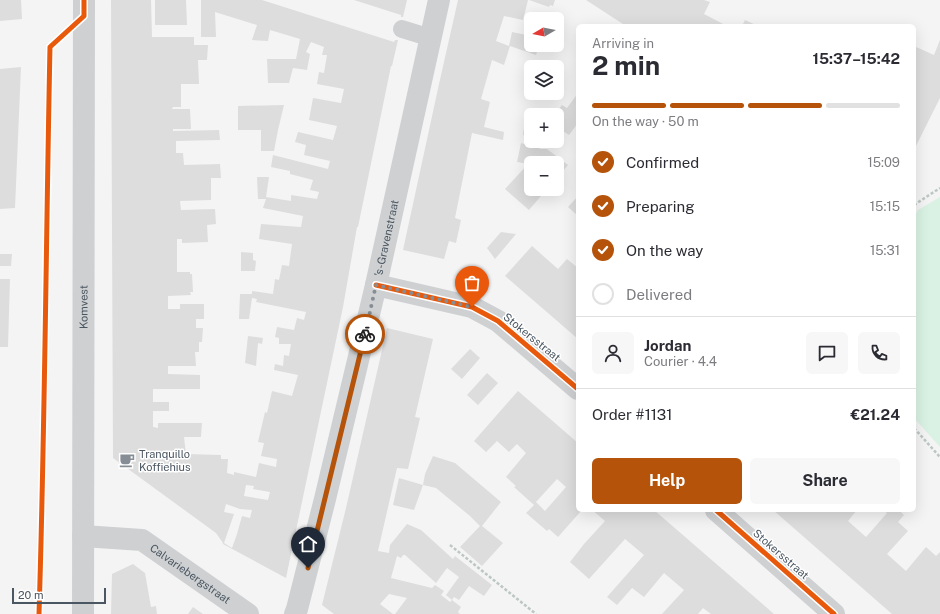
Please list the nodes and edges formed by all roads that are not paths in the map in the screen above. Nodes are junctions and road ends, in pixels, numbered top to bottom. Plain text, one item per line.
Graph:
1 (84, 0) edge
2 (439, 0) edge
3 (402, 29) dead end
4 (431, 38) junction
5 (376, 285) junction
6 (576, 387) edge
7 (718, 512) edge
8 (83, 536) junction
9 (83, 614) edge
10 (248, 614) edge
11 (295, 614) edge
12 (834, 614) edge

1 - 8 street, Komvest
2 - 4 street, 's-Gravenstraat
3 - 4 lane
4 - 5 street, 's-Gravenstraat
5 - 6 street, Stokersstraat
5 - 11 street, 's-Gravenstraat
7 - 12 street, Stokersstraat
8 - 9 street, Komvest
8 - 10 street, Calvariebergstraat

